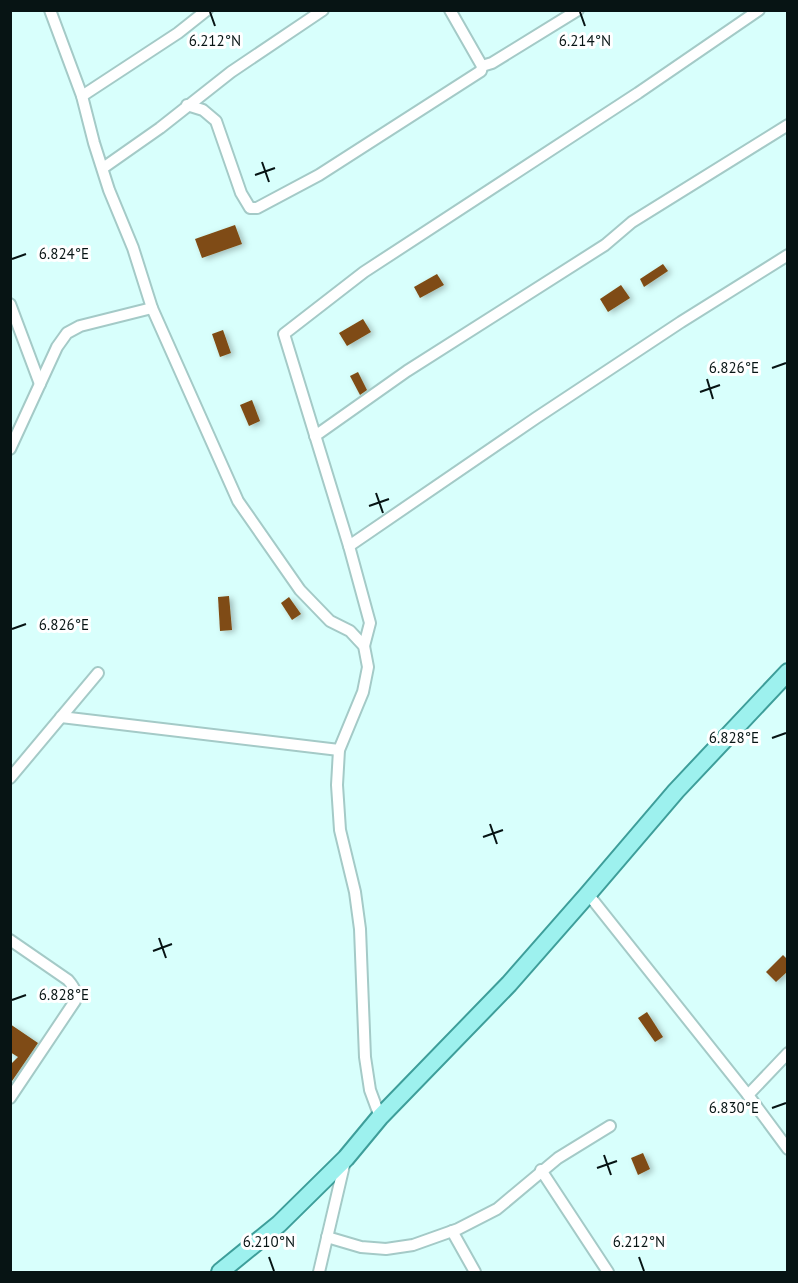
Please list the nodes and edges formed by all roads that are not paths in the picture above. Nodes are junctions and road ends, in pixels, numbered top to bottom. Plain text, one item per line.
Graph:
1 (50, 10) edge
2 (187, 10) edge
3 (207, 10) edge
4 (322, 10) edge
5 (450, 10) edge
6 (578, 10) edge
7 (759, 10) edge
8 (190, 23) junction
9 (482, 66) junction
10 (82, 96) junction
11 (187, 105) junction
12 (788, 125) edge
13 (103, 168) junction
14 (788, 255) edge
15 (10, 304) edge
16 (152, 308) junction
17 (40, 384) junction
18 (315, 436) junction
19 (10, 449) edge
20 (349, 546) junction
21 (364, 645) junction
22 (788, 672) edge
23 (98, 673) dead end
24 (61, 717) junction
25 (339, 750) junction
26 (10, 778) edge
27 (588, 894) junction
28 (10, 940) edge
29 (788, 1053) edge
30 (748, 1095) junction
31 (10, 1098) edge
32 (380, 1117) junction
33 (610, 1126) dead end
34 (788, 1149) edge
35 (346, 1158) junction
36 (541, 1170) junction
37 (452, 1231) junction
38 (327, 1237) junction
39 (220, 1272) edge
40 (319, 1272) edge
41 (475, 1272) edge
42 (608, 1272) edge

1 - 10 street
2 - 8 street
3 - 8 street
4 - 11 street
5 - 9 street
6 - 9 street
7 - 18 street
8 - 10 street
9 - 11 street
10 - 13 street
11 - 13 street
12 - 18 street
13 - 16 street
14 - 20 street
15 - 17 street
16 - 17 street
16 - 21 street
17 - 19 street
18 - 20 street
20 - 21 street
21 - 25 street
22 - 27 main road
23 - 24 street
24 - 25 street
24 - 26 street
25 - 32 street
27 - 30 street
27 - 32 main road
28 - 31 street
29 - 30 street
30 - 34 street
32 - 35 main road
33 - 36 street
35 - 38 street
35 - 39 main road
36 - 37 street
36 - 42 street
37 - 38 street
37 - 41 street
38 - 40 street

